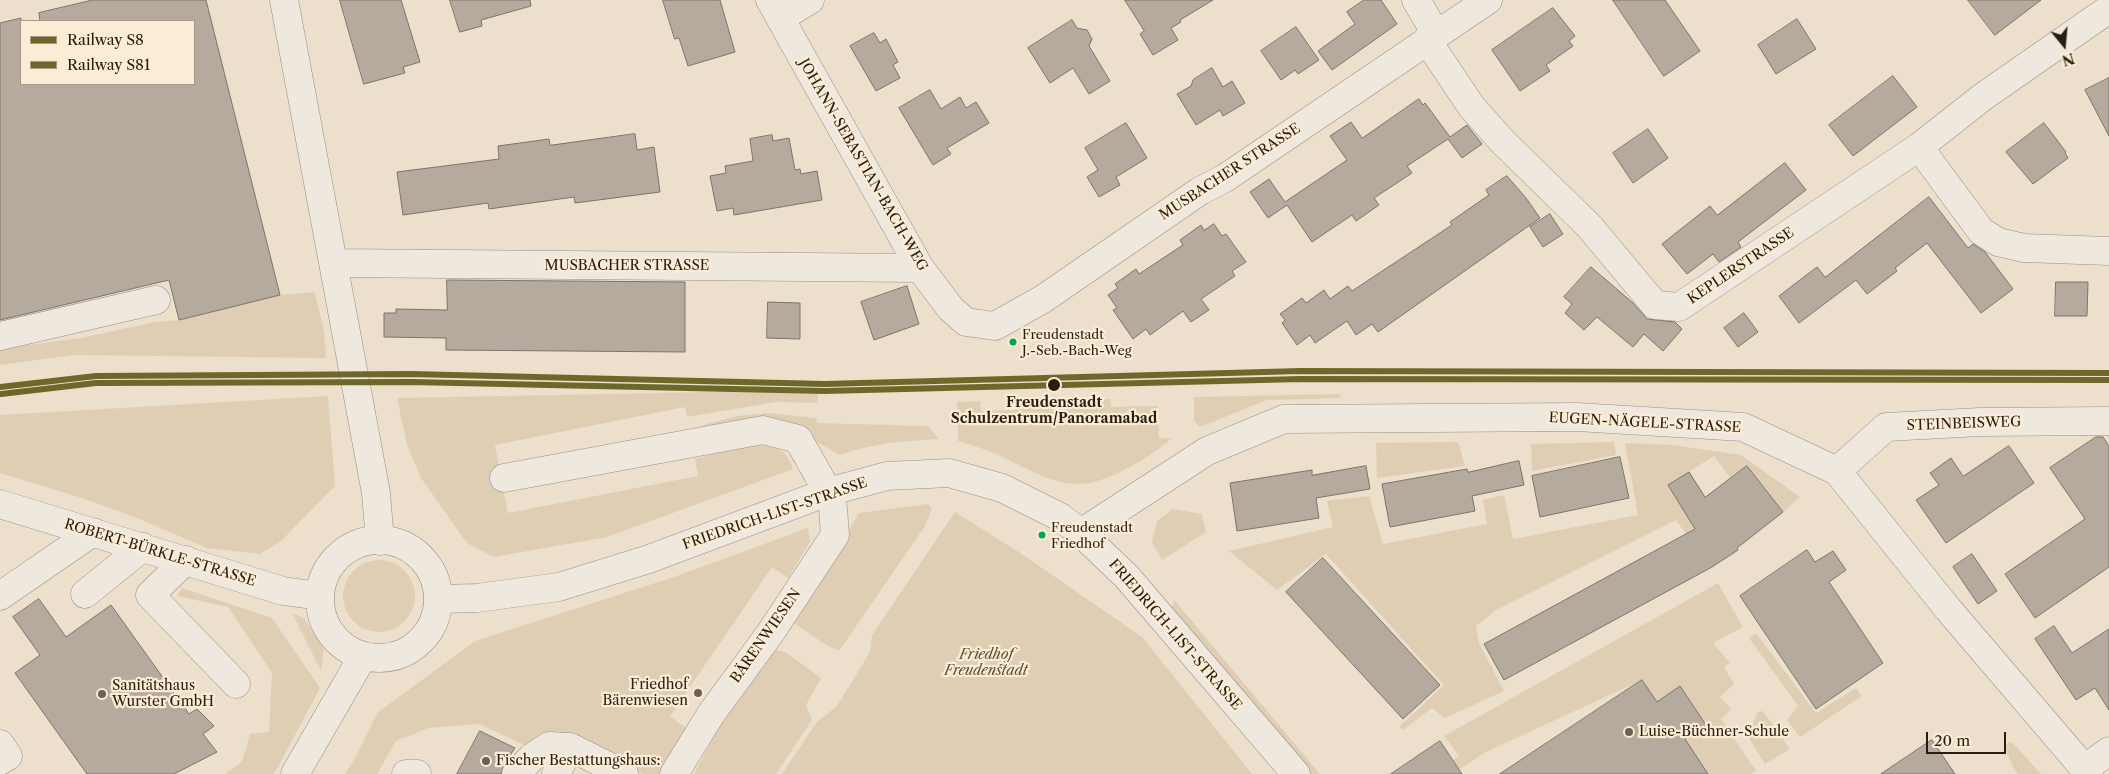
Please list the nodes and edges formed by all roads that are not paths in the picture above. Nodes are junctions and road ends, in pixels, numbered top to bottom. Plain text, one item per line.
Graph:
1 (810, 0) edge
2 (1416, 0) edge
3 (1488, 0) edge
4 (2106, 0) edge
5 (283, 4) edge
6 (2109, 4) edge
7 (775, 9) edge
8 (2109, 9) edge
9 (1431, 37) junction
10 (1919, 147) junction
11 (2109, 251) edge
12 (333, 263) junction
13 (920, 268) junction
14 (156, 300) dead end
15 (966, 322) joint
16 (0, 336) edge
17 (2109, 421) edge
18 (1837, 471) junction
19 (504, 478) dead end
20 (828, 492) junction
21 (0, 504) edge
22 (93, 532) junction
23 (1081, 533) junction
24 (380, 541) junction
25 (143, 547) junction
26 (186, 560) junction
27 (85, 594) dead end
28 (0, 596) edge
29 (320, 596) junction
30 (438, 599) junction
31 (363, 656) junction
32 (236, 684) dead end
33 (0, 744) edge
34 (570, 747) junction
35 (2109, 750) edge
36 (0, 761) edge
37 (2086, 772) edge
38 (295, 774) edge
39 (406, 774) edge
40 (417, 774) edge
41 (516, 774) edge
42 (556, 774) edge
43 (624, 774) edge
44 (674, 774) edge
45 (1296, 774) edge

1 - 7 street
2 - 9 street, KEPLERSTRASSE
3 - 9 street, MUSBACHER STRASSE
4 - 6 street
5 - 12 street
7 - 13 street, JOHANN-SEBASTIAN-BACH-WEG
8 - 10 street, KEPLERSTRASSE
9 - 10 street, KEPLERSTRASSE
9 - 15 street, MUSBACHER STRASSE
10 - 11 street
12 - 13 street, MUSBACHER STRASSE
12 - 24 street
13 - 15 street, JOHANN-SEBASTIAN-BACH-WEG
14 - 16 street
17 - 18 street, STEINBEISWEG
18 - 23 street, EUGEN-NÄGELE-STRASSE
18 - 37 street, EUGEN-NÄGELE-STRASSE
19 - 20 street, BÄRENWIESEN
20 - 23 street, FRIEDRICH-LIST-STRASSE
20 - 30 street, FRIEDRICH-LIST-STRASSE
20 - 44 street, BÄRENWIESEN
21 - 22 street, ROBERT-BÜRKLE-STRASSE
22 - 25 street, ROBERT-BÜRKLE-STRASSE
22 - 28 street
23 - 45 street, FRIEDRICH-LIST-STRASSE
24 - 29 street
24 - 30 street
25 - 26 street, ROBERT-BÜRKLE-STRASSE
25 - 27 street
26 - 29 street, ROBERT-BÜRKLE-STRASSE
26 - 32 street
29 - 31 street
30 - 31 street
31 - 38 street
33 - 36 street
34 - 41 street
34 - 42 street
34 - 43 street
35 - 37 street
39 - 40 street

